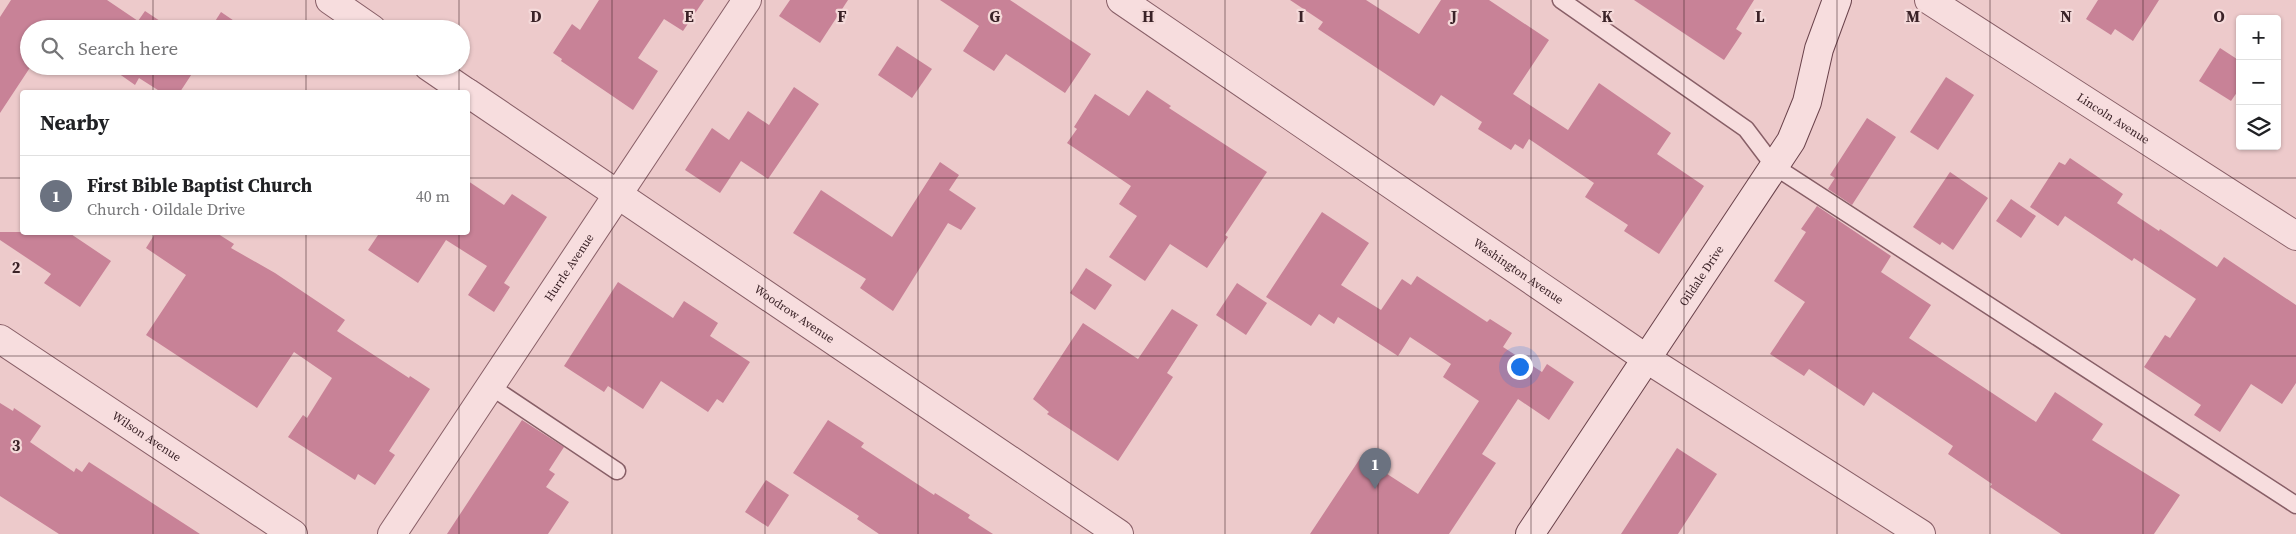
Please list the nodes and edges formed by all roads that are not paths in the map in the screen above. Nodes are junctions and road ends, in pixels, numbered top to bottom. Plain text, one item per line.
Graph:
1 (330, 0) edge
2 (747, 0) edge
3 (1121, 0) edge
4 (1561, 0) edge
5 (1837, 0) edge
6 (1929, 0) edge
7 (359, 20) edge
8 (441, 75) edge
9 (463, 90) edge
10 (470, 95) edge
11 (1774, 166) junction
12 (617, 195) junction
13 (2296, 236) edge
14 (0, 339) edge
15 (1647, 359) junction
16 (490, 386) junction
17 (616, 471) dead end
18 (2296, 505) edge
19 (293, 534) edge
20 (392, 534) edge
21 (1119, 534) edge
22 (1530, 534) edge
23 (1921, 534) edge

1 - 7 street
2 - 12 street, Hurrle Avenue
3 - 15 street, Washington Avenue
4 - 11 lane
5 - 11 street, Oildale Drive
6 - 13 street, Lincoln Avenue
8 - 9 street, Woodrow Avenue
10 - 12 street, Woodrow Avenue
11 - 15 street, Oildale Drive
11 - 18 lane
12 - 16 street, Hurrle Avenue
12 - 21 street, Woodrow Avenue
14 - 19 street, Wilson Avenue
15 - 22 street, Oildale Drive
15 - 23 street, Washington Avenue
16 - 17 lane
16 - 20 street, Hurrle Avenue

